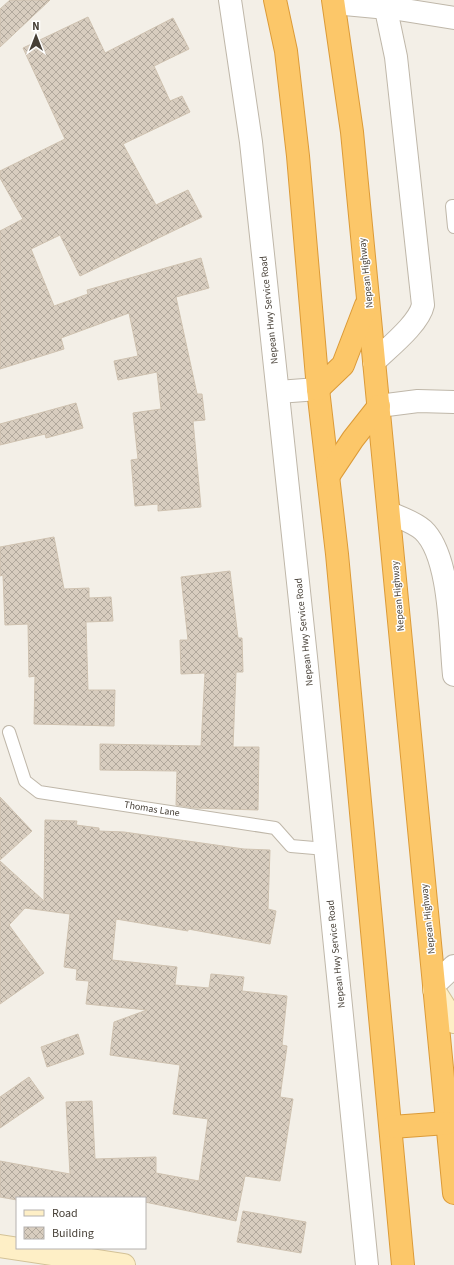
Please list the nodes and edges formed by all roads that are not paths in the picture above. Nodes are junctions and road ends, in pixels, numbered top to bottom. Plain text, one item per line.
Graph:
1 (230, 0) edge
2 (275, 0) edge
3 (334, 1) edge
4 (385, 4) edge
5 (454, 18) edge
6 (454, 206) edge
7 (454, 227) edge
8 (368, 297) junction
9 (374, 362) junction
10 (318, 389) junction
11 (278, 392) junction
12 (454, 402) edge
13 (379, 406) junction
14 (329, 475) junction
15 (390, 513) junction
16 (454, 675) edge
17 (9, 732) dead end
18 (326, 849) junction
19 (454, 966) edge
20 (434, 987) junction
21 (454, 1022) edge
22 (447, 1123) junction
23 (392, 1128) junction
24 (454, 1193) edge
25 (0, 1246) edge
26 (16, 1248) edge
27 (20, 1249) edge
28 (124, 1265) edge
29 (367, 1265) edge
30 (403, 1265) edge

1 - 11 street, Nepean Hwy Service Road
2 - 10 highway
3 - 4 street
3 - 8 highway, Nepean Highway
4 - 5 street
4 - 9 street
6 - 7 lane
8 - 9 highway, Nepean Highway
8 - 10 highway
9 - 13 highway, Nepean Highway
10 - 11 street
10 - 14 highway
11 - 18 street, Nepean Hwy Service Road
12 - 13 street
13 - 14 highway
13 - 15 highway, Nepean Highway
14 - 23 highway
15 - 16 street
15 - 20 highway, Nepean Highway
17 - 18 lane, Thomas Lane
18 - 29 street, Nepean Hwy Service Road
19 - 20 street
20 - 21 street
20 - 22 highway, Nepean Highway
22 - 23 highway
22 - 24 highway, Nepean Highway
23 - 30 highway
25 - 26 street
27 - 28 street

